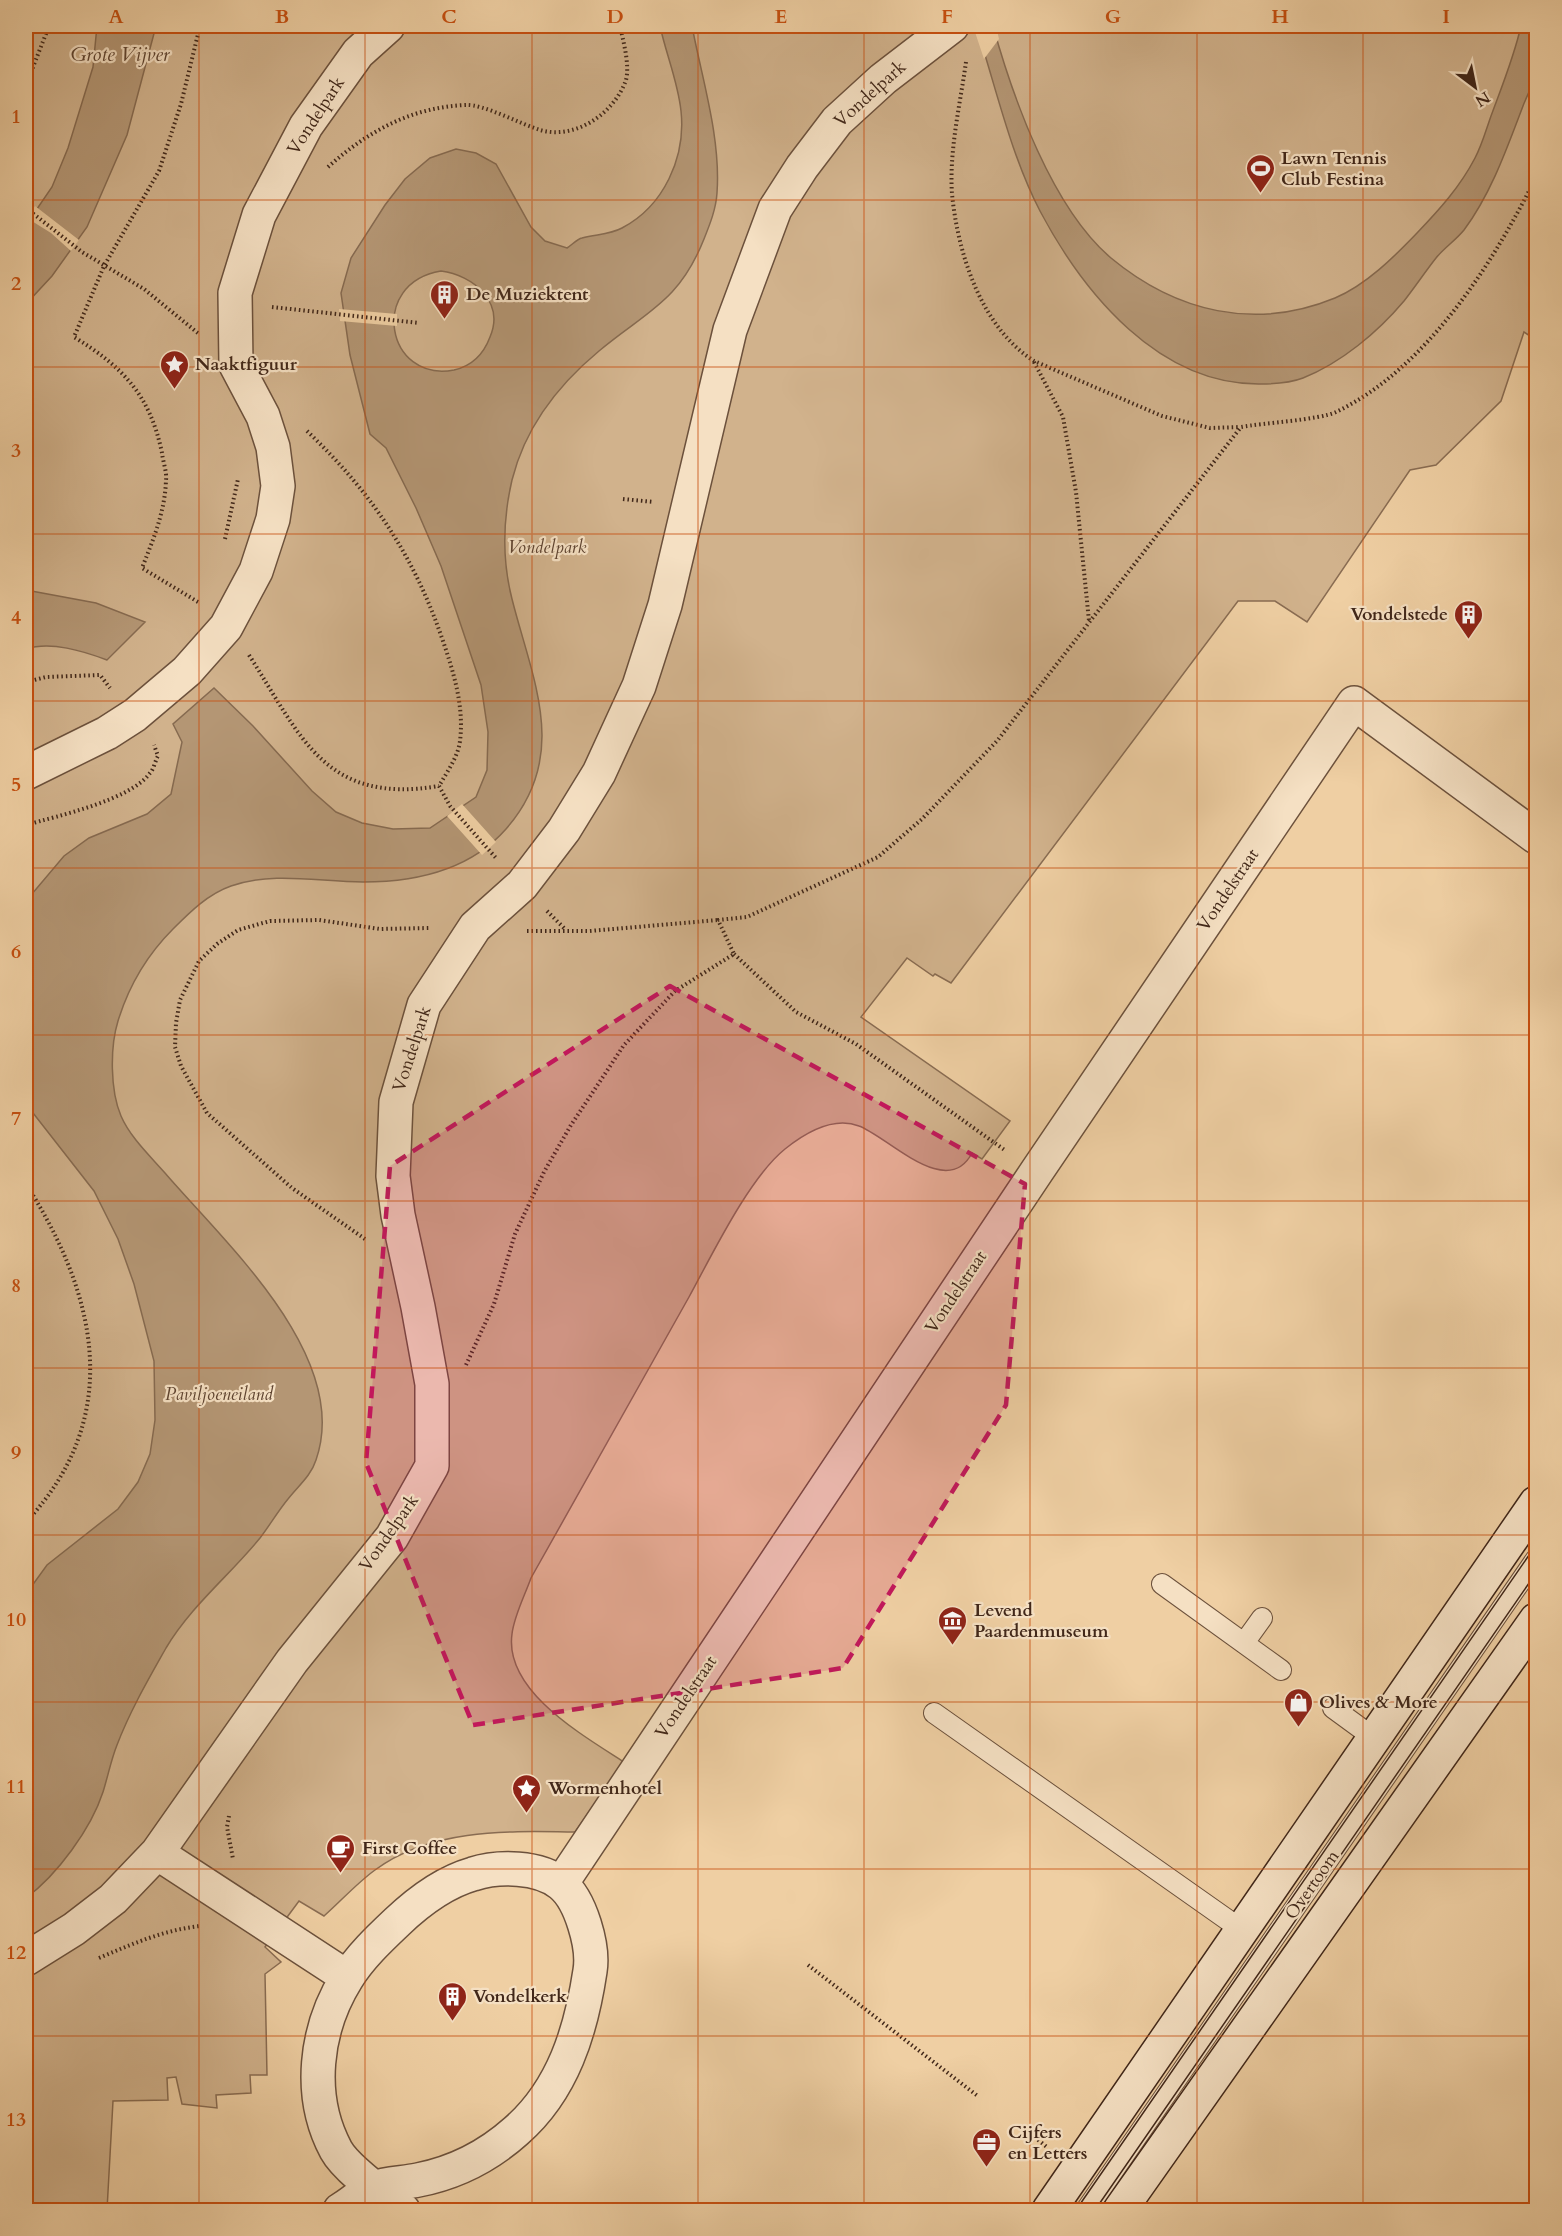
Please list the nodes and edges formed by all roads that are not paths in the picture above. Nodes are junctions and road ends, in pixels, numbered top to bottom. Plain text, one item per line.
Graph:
1 (388, 26) edge
2 (952, 26) edge
3 (26, 773) edge
4 (1536, 837) edge
5 (1536, 1503) edge
6 (1536, 1558) edge
7 (1162, 1584) dead end
8 (1262, 1618) dead end
9 (1536, 1620) edge
10 (1244, 1643) junction
11 (1281, 1670) dead end
12 (1333, 1708) dead end
13 (934, 1713) dead end
14 (1374, 1738) junction
15 (157, 1853) junction
16 (561, 1884) junction
17 (1242, 1930) junction
18 (26, 1959) edge
19 (347, 1977) junction
20 (374, 2188) junction
21 (340, 2211) edge
22 (403, 2211) edge
23 (1049, 2211) edge
24 (1086, 2211) edge
25 (1120, 2211) edge

1 - 3 street, Vondelpark
2 - 15 street, Vondelpark
4 - 16 street, Vondelstraat
5 - 14 street, Overtoom
6 - 24 lane, Overtoom
7 - 10 lane
8 - 10 lane
9 - 25 street, Overtoom
10 - 11 lane
12 - 14 lane
13 - 17 lane
14 - 17 street, Overtoom
15 - 18 street, Vondelpark
15 - 19 street
16 - 19 street
16 - 20 street
17 - 23 street, Overtoom
19 - 20 street
20 - 21 street
20 - 22 street

